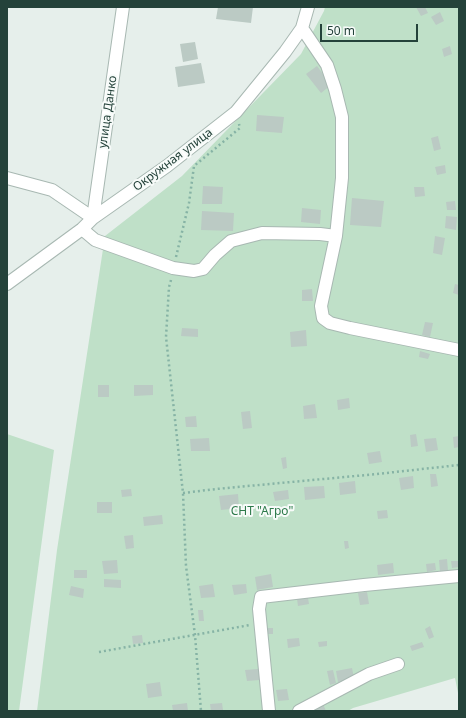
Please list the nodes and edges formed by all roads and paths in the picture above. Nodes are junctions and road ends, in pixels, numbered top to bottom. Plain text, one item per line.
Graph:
1 (123, 7) edge
2 (308, 7) edge
3 (302, 28) junction
4 (236, 112) junction
5 (7, 178) edge
6 (93, 218) junction
7 (82, 229) junction
8 (336, 236) junction
9 (174, 268) junction
10 (7, 284) edge
11 (459, 350) edge
12 (459, 465) edge
13 (183, 493) junction
14 (459, 576) edge
15 (260, 623) junction
16 (195, 635) junction
17 (99, 652) dead end
18 (398, 664) dead end
19 (201, 711) edge
20 (268, 711) edge
21 (299, 711) edge

1 - 6 street, улица Данко
2 - 3 street, Окружная улица
3 - 4 street, Окружная улица
3 - 8 street
4 - 6 street, Окружная улица
4 - 9 path
5 - 6 street
6 - 7 street, Окружная улица
7 - 9 street
7 - 10 street, Окружная улица
8 - 9 street
8 - 11 street
9 - 13 path
12 - 13 path
13 - 16 path
14 - 15 street
15 - 16 path
15 - 20 street
16 - 17 path
16 - 19 path
18 - 21 street

